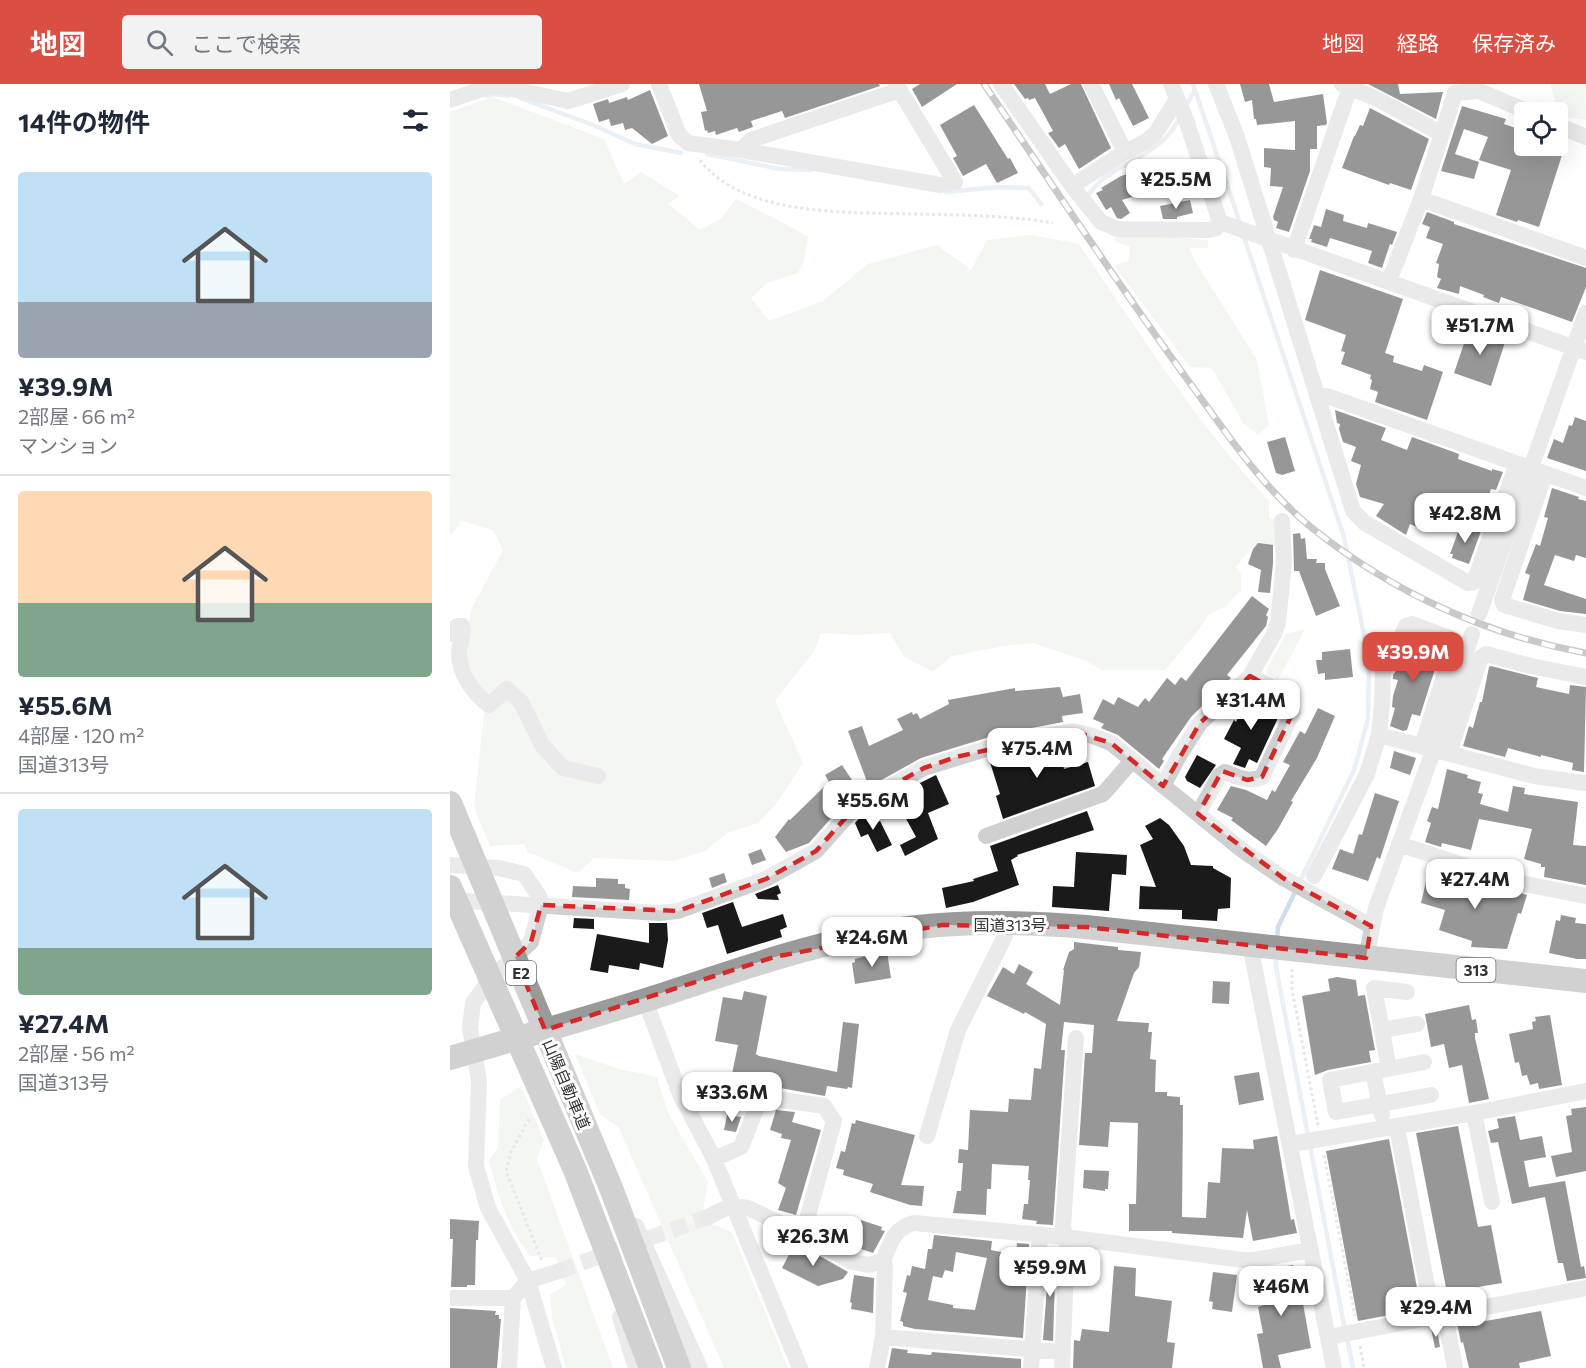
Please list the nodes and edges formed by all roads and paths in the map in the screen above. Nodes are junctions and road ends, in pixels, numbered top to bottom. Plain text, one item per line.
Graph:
1 (622, 84) edge
2 (659, 84) edge
3 (1001, 84) edge
4 (1091, 84) edge
5 (1216, 84) edge
6 (1346, 86) edge
7 (898, 87) edge
8 (450, 100) edge
9 (1179, 102) edge
10 (1514, 106) edge
11 (1568, 130) edge
12 (1440, 133) junction
13 (1586, 137) edge
14 (688, 143) junction
15 (741, 150) junction
16 (1125, 152) junction
17 (1072, 186) junction
18 (1421, 199) junction
19 (1053, 223) dead end
20 (1226, 225) junction
21 (1262, 237) junction
22 (1294, 250) junction
23 (1586, 258) edge
24 (1389, 281) junction
25 (1586, 313) edge
26 (1580, 350) edge
27 (1317, 396) junction
28 (1531, 469) junction
29 (1586, 488) edge
30 (1282, 521) dead end
31 (1479, 614) dead end
32 (1586, 625) edge
33 (450, 634) edge
34 (1472, 634) dead end
35 (1250, 676) junction
36 (1586, 677) edge
37 (1378, 735) junction
38 (1435, 749) junction
39 (1131, 762) junction
40 (598, 776) dead end
41 (1586, 783) edge
42 (1163, 786) junction
43 (453, 809) edge
44 (1198, 814) junction
45 (986, 836) dead end
46 (1399, 844) junction
47 (450, 865) edge
48 (1314, 876) dead end
49 (450, 887) edge
50 (1586, 896) edge
51 (450, 900) edge
52 (540, 905) junction
53 (1006, 923) junction
54 (1371, 926) junction
55 (1275, 951) junction
56 (1366, 958) junction
57 (1586, 981) edge
58 (1407, 992) dead end
59 (645, 1000) junction
60 (1417, 1024) dead end
61 (1382, 1030) junction
62 (1076, 1038) dead end
63 (475, 1050) junction
64 (450, 1058) edge
65 (1425, 1062) dead end
66 (1381, 1070) junction
67 (1586, 1090) edge
68 (1431, 1095) dead end
69 (1380, 1104) junction
70 (1341, 1112) junction
71 (1474, 1113) junction
72 (529, 1119) dead end
73 (1391, 1128) junction
74 (586, 1129) junction
75 (558, 1133) junction
76 (1346, 1135) junction
77 (927, 1136) dead end
78 (1307, 1142) junction
79 (714, 1159) junction
80 (1492, 1202) dead end
81 (732, 1205) junction
82 (708, 1217) tunnel mouth
83 (803, 1234) junction
84 (1040, 1235) junction
85 (1065, 1237) junction
86 (1311, 1250) junction
87 (883, 1261) junction
88 (554, 1273) joint
89 (528, 1281) junction
90 (1586, 1288) edge
91 (450, 1298) edge
92 (513, 1298) junction
93 (1439, 1317) junction
94 (1344, 1334) junction
95 (882, 1336) junction
96 (1032, 1349) junction
97 (1063, 1360) edge
98 (509, 1368) edge
99 (554, 1368) edge
100 (636, 1368) edge
101 (651, 1368) edge
102 (679, 1368) edge
103 (700, 1368) edge
104 (800, 1368) edge
105 (878, 1368) edge
106 (1030, 1368) edge
107 (1334, 1368) edge
108 (1364, 1368) edge
109 (1455, 1368) edge

1 - 8 street
2 - 14 street
3 - 17 street
4 - 16 street
5 - 21 street
6 - 12 street
6 - 22 street
7 - 15 street
7 - 15 street
9 - 16 street
9 - 20 street
10 - 12 street
11 - 13 street
12 - 18 street
14 - 15 street
14 - 19 path
16 - 17 street
17 - 20 street
18 - 23 street
18 - 24 street
20 - 21 street
21 - 22 street
21 - 27 street
22 - 24 street
24 - 26 street
25 - 26 street
26 - 28 street
27 - 28 street
27 - 28 street
28 - 29 street
28 - 31 street
28 - 32 street
30 - 35 street
33 - 40 street
34 - 38 street
35 - 42 street
35 - 44 street
36 - 38 street
37 - 38 street
37 - 38 street
37 - 48 street
38 - 41 street
38 - 46 street
39 - 42 street
39 - 45 street
39 - 52 street
42 - 44 street
43 - 74 highway, 山陽自動車道 / E2
44 - 54 street
46 - 50 street
46 - 54 street
47 - 52 street
49 - 75 highway, 山陽自動車道 / E2
51 - 52 street
52 - 63 street
53 - 55 highway, 国道313号 / 313
53 - 59 highway, 国道313号 / 313
53 - 77 street
54 - 56 street
55 - 56 highway, 国道313号 / 313
55 - 78 street
55 - 78 path
56 - 57 highway, 国道313号 / 313
58 - 61 street
59 - 63 highway, 国道313号 / 313
59 - 79 street
60 - 61 street
61 - 66 street
62 - 85 street
63 - 64 highway, 国道313号 / 313
63 - 89 street
65 - 66 street
66 - 69 street
66 - 70 street
67 - 71 street
68 - 69 street
69 - 70 street
69 - 73 street
70 - 76 street
71 - 73 street
71 - 80 street
72 - 88 path
73 - 76 street
73 - 93 street
74 - 102 highway, 山陽自動車道 / E2
74 - 103 street
75 - 100 street
75 - 101 highway, 山陽自動車道 / E2
76 - 78 street
78 - 86 street
78 - 94 path
79 - 81 street
79 - 83 street
81 - 82 street
81 - 83 street
81 - 104 street
83 - 87 street
84 - 85 street
84 - 87 street
84 - 96 street
85 - 86 street
85 - 97 street
86 - 94 street
87 - 95 street
88 - 89 street
89 - 92 street
89 - 99 street
90 - 93 street
91 - 92 street
92 - 98 street
93 - 94 street
93 - 109 street
94 - 107 street
94 - 108 path
95 - 96 street
95 - 105 street
96 - 97 street
96 - 106 street

